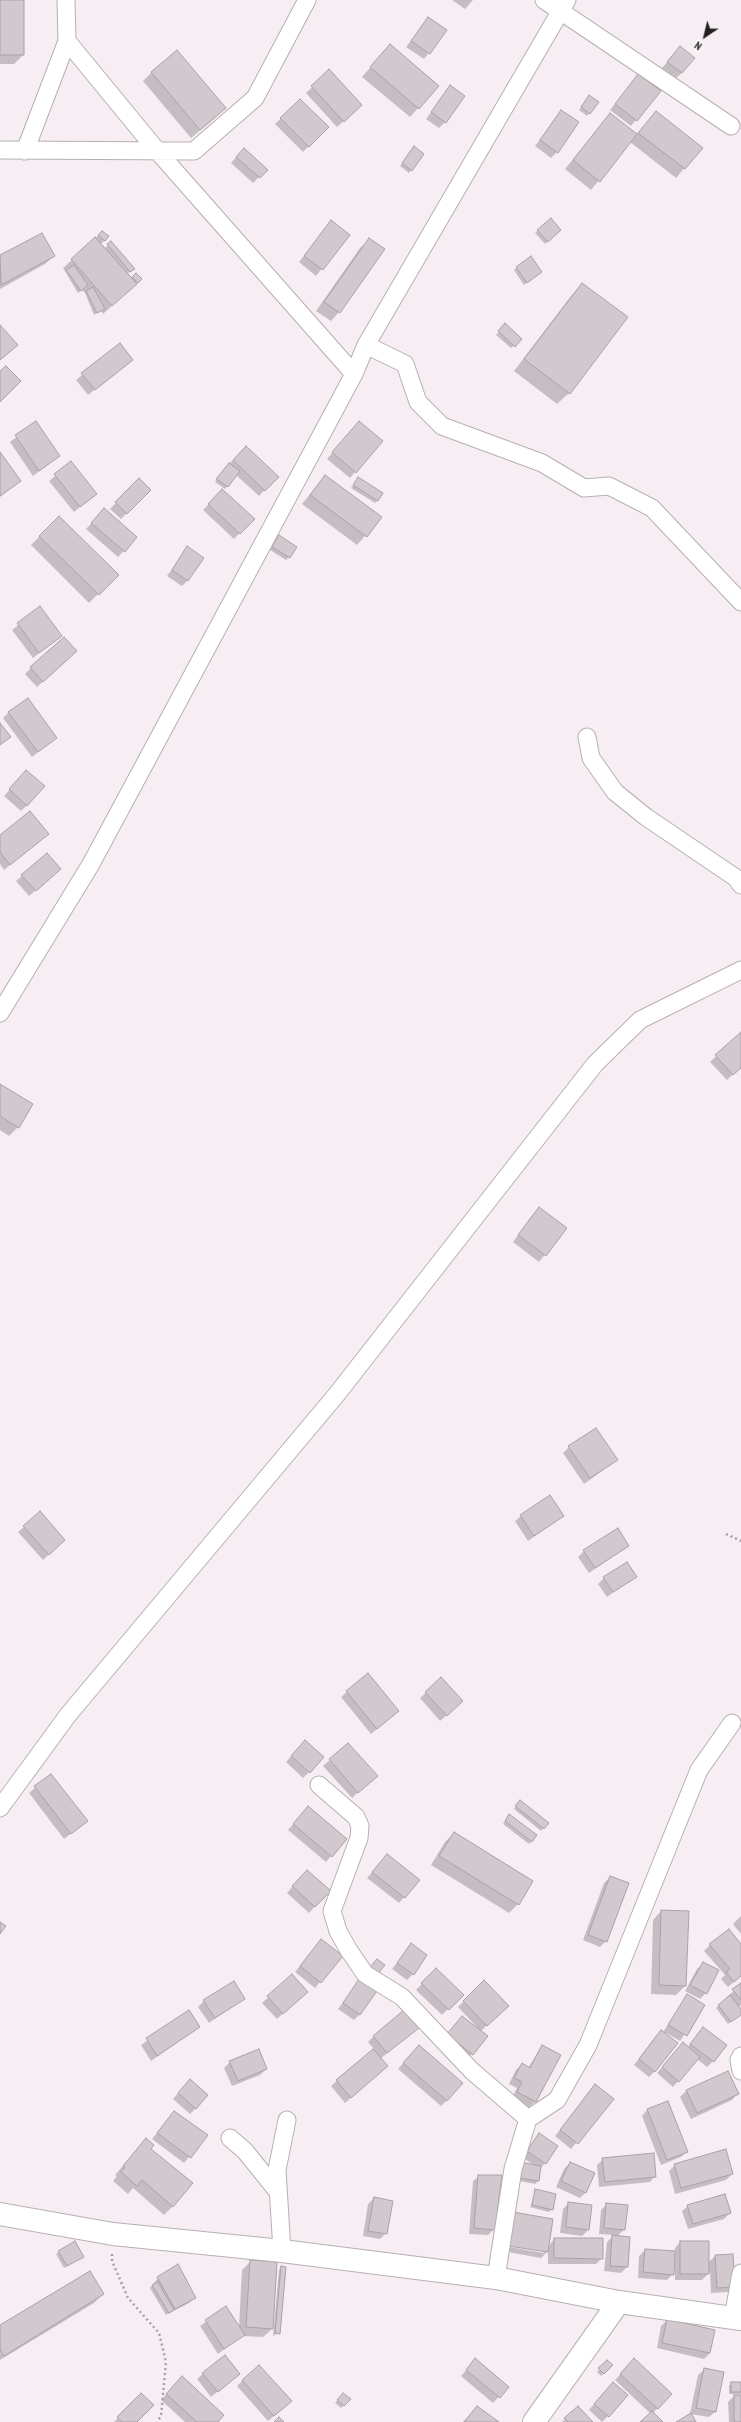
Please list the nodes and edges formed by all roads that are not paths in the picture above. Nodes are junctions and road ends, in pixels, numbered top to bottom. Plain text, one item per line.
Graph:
1 (66, 0) edge
2 (307, 0) edge
3 (544, 0) edge
4 (563, 6) edge
5 (67, 40) junction
6 (731, 126) dead end
7 (0, 150) edge
8 (25, 151) junction
9 (159, 153) junction
10 (366, 345) junction
11 (354, 374) junction
12 (741, 602) edge
13 (587, 737) dead end
14 (741, 885) edge
15 (741, 970) edge
16 (0, 1013) edge
17 (732, 1723) dead end
18 (318, 1785) dead end
19 (0, 1808) edge
20 (741, 2056) edge
21 (741, 2071) edge
22 (528, 2119) junction
23 (287, 2120) dead end
24 (230, 2138) dead end
25 (280, 2194) junction
26 (0, 2214) edge
27 (282, 2250) junction
28 (741, 2273) edge
29 (496, 2278) junction
30 (620, 2302) junction
31 (737, 2319) edge
32 (534, 2422) edge

1 - 5 street
2 - 9 street
3 - 4 street
4 - 6 street
4 - 10 street
5 - 8 street
5 - 9 street
7 - 8 street
8 - 9 street
9 - 11 street
10 - 11 street
10 - 12 street
11 - 16 street
13 - 14 street
15 - 19 street
17 - 22 street
18 - 22 street
20 - 21 street
22 - 29 street
23 - 25 street
24 - 25 street
25 - 27 street
26 - 27 street
27 - 29 street
28 - 31 street
29 - 30 street
30 - 31 street
30 - 32 street

